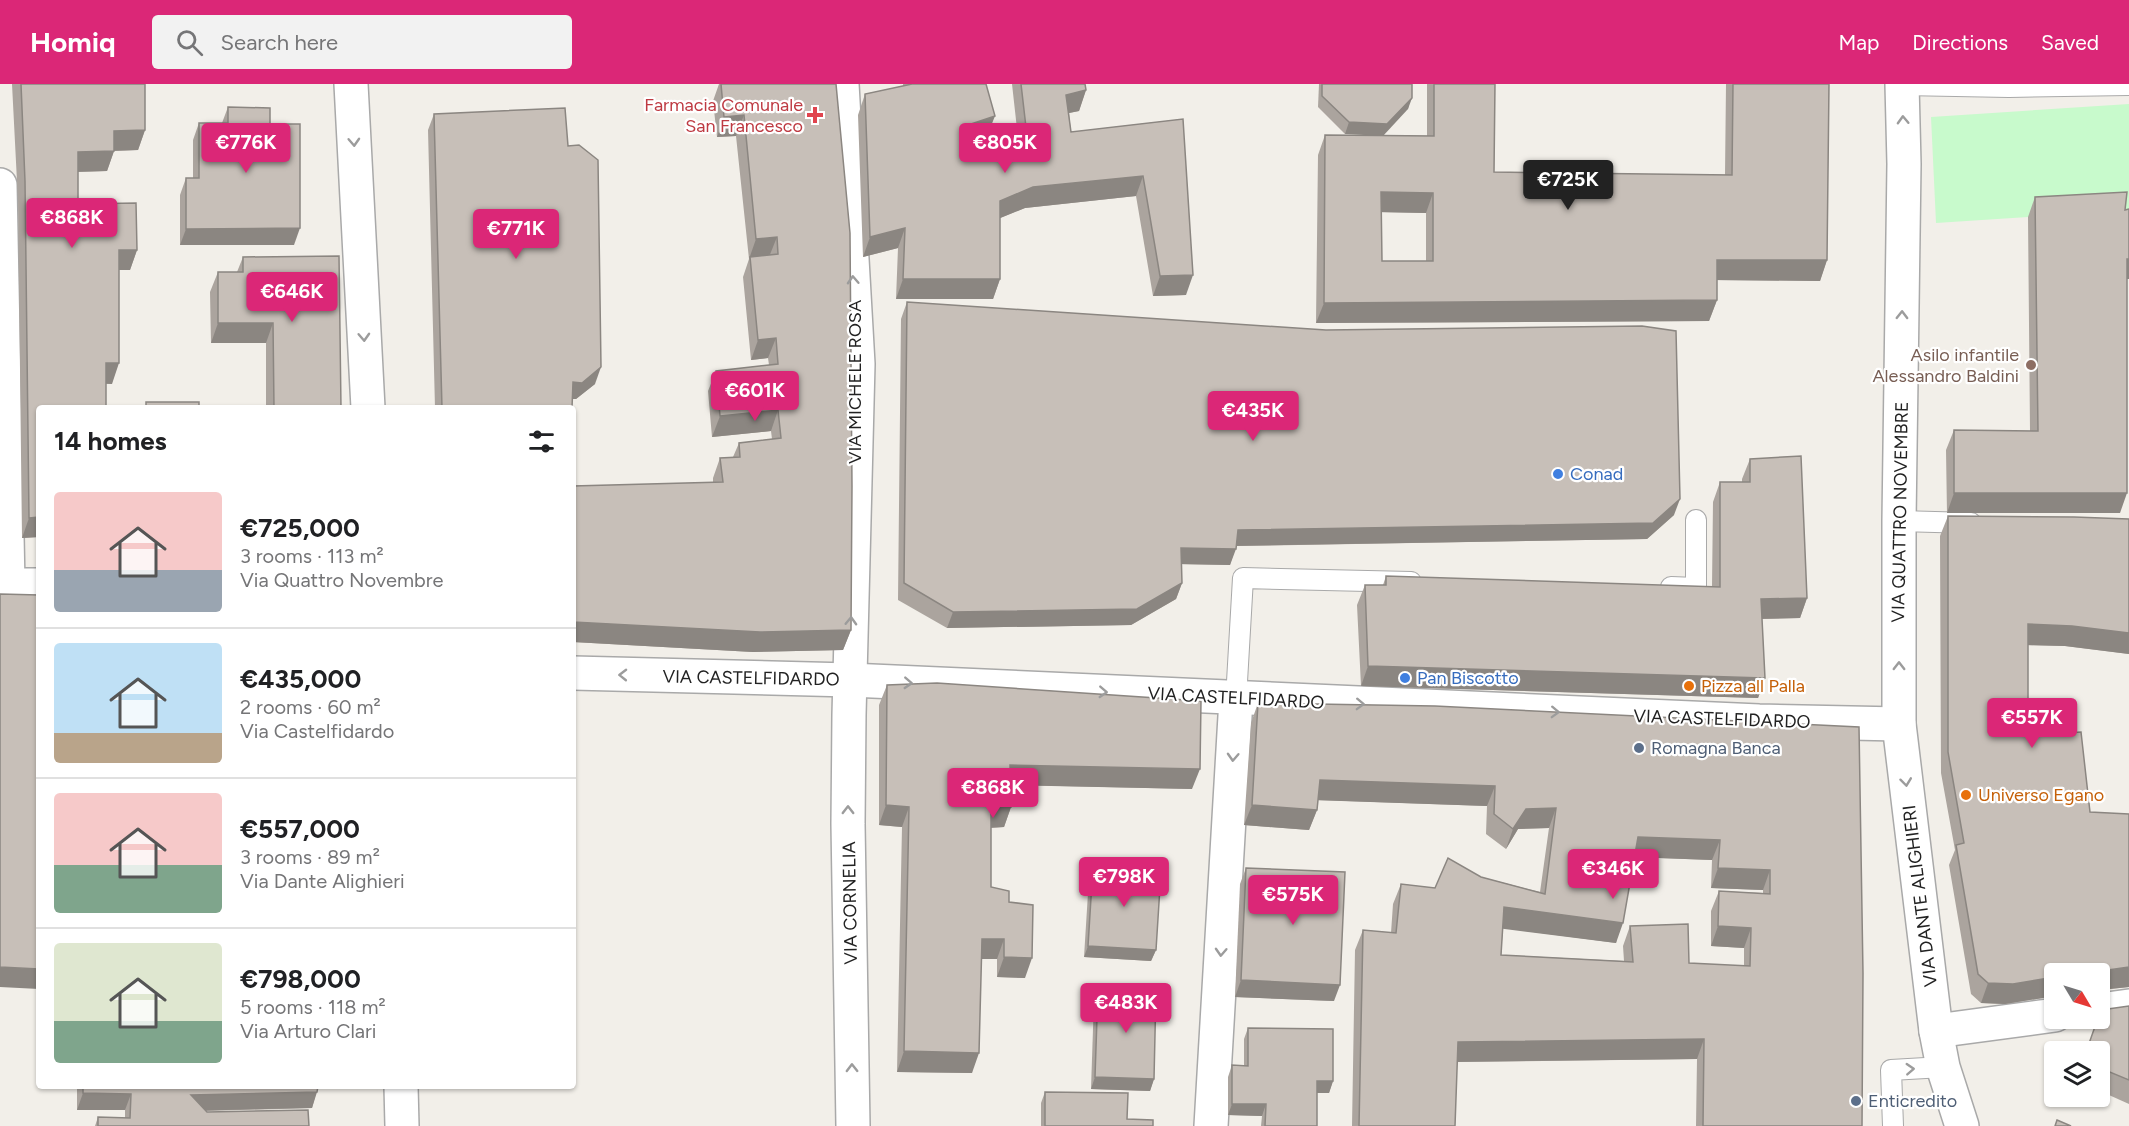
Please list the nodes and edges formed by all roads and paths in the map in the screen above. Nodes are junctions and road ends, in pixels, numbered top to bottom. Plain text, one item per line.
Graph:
1 (351, 84) edge
2 (842, 84) edge
3 (1902, 85) edge
4 (2129, 85) edge
5 (0, 185) edge
6 (368, 405) edge
7 (1696, 520) dead end
8 (1899, 521) junction
9 (1991, 523) edge
10 (1434, 582) edge
11 (16, 585) edge
12 (1648, 587) edge
13 (576, 673) edge
14 (850, 680) junction
15 (1236, 699) junction
16 (1899, 724) junction
17 (2044, 1016) edge
18 (1936, 1031) junction
19 (1943, 1067) junction
20 (401, 1089) edge
21 (402, 1126) edge
22 (853, 1126) edge
23 (1211, 1126) edge
24 (1893, 1126) edge
25 (1962, 1126) edge

1 -> 6 street
14 -> 2 street, VIA MICHELE ROSA
3 - 4 lane
8 -> 3 street, VIA QUATTRO NOVEMBRE
5 - 11 street
7 - 12 lane
8 - 9 lane
16 -> 8 street, VIA QUATTRO NOVEMBRE
10 - 15 lane
14 -> 13 street, VIA CASTELFIDARDO
14 -> 15 street, VIA CASTELFIDARDO
22 -> 14 street, VIA CORNELIA
15 -> 16 street, VIA CASTELFIDARDO
15 -> 23 street
16 -> 18 street, VIA DANTE ALIGHIERI
17 - 18 street
18 - 19 street, VIA DANTE ALIGHIERI
24 -> 19 lane
19 - 25 street, VIA DANTE ALIGHIERI
20 - 21 street

